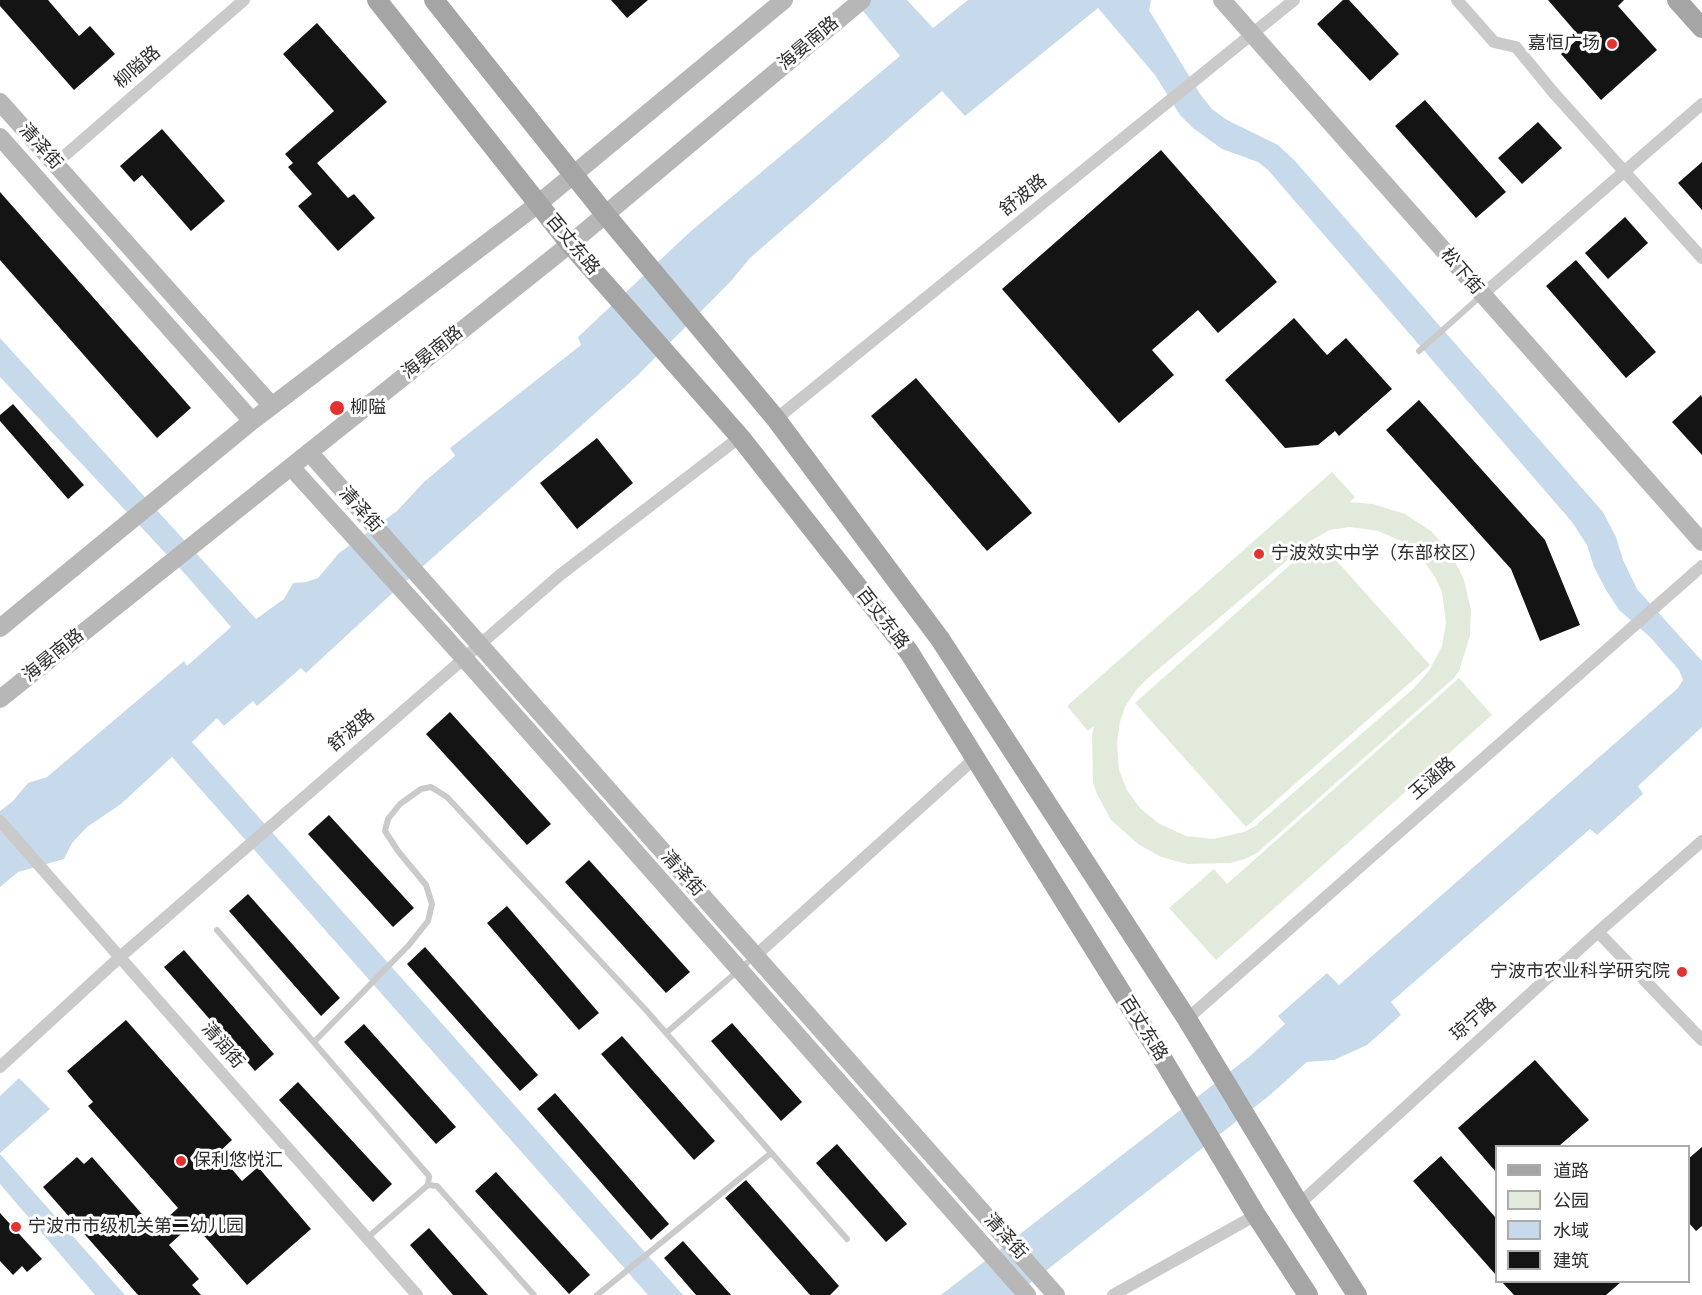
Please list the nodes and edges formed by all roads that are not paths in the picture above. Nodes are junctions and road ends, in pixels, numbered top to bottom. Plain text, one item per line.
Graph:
1 (244, 0) edge
2 (377, 0) edge
3 (434, 0) edge
4 (784, 0) edge
5 (1222, 0) edge
6 (1294, 0) edge
7 (1457, 0) edge
8 (1677, 0) edge
9 (856, 5) edge
10 (1702, 28) edge
11 (1253, 34) junction
12 (0, 102) edge
13 (1702, 104) edge
14 (0, 137) edge
15 (55, 164) junction
16 (1624, 170) junction
17 (574, 173) junction
18 (538, 204) junction
19 (605, 214) junction
20 (570, 244) junction
21 (1702, 258) edge
22 (1482, 295) junction
23 (1419, 351) dead end
24 (272, 406) junction
25 (776, 419) junction
26 (252, 421) junction
27 (740, 437) junction
28 (309, 452) junction
29 (291, 467) junction
30 (1702, 542) edge
31 (1702, 566) edge
32 (0, 628) edge
33 (480, 645) junction
34 (464, 658) junction
35 (0, 699) edge
36 (974, 759) junction
37 (0, 821) edge
38 (1702, 841) edge
39 (217, 930) dead end
40 (1598, 932) junction
41 (755, 956) junction
42 (120, 957) junction
43 (739, 969) junction
44 (1187, 1019) junction
45 (666, 1033) junction
46 (1702, 1040) edge
47 (314, 1042) junction
48 (0, 1067) edge
49 (771, 1153) junction
50 (428, 1185) junction
51 (1299, 1204) junction
52 (1256, 1215) junction
53 (367, 1238) junction
54 (847, 1239) dead end
55 (417, 1295) edge
56 (534, 1295) edge
57 (597, 1295) edge
58 (1027, 1295) edge
59 (1056, 1295) edge
60 (1113, 1295) edge
61 (1308, 1295) edge
62 (1357, 1295) edge

1 - 15 street, 柳隘路
2 - 18 main road, 百丈东路
3 - 17 main road, 百丈东路
4 - 17 street
5 - 11 street, 松下街
6 - 11 street, 舒波路
7 - 16 street
8 - 10 main road
9 - 19 street, 海晏南路
11 - 22 street, 松下街
11 - 25 street, 舒波路
12 - 15 street, 清泽街
13 - 16 street
14 - 26 street, 清泽街
15 - 24 street, 清泽街
16 - 21 street
16 - 22 street
17 - 18 street
17 - 19 main road, 百丈东路
18 - 20 main road, 百丈东路
18 - 24 street
19 - 20 street, 海晏南路
19 - 25 main road, 百丈东路
20 - 27 main road, 百丈东路
20 - 28 street, 海晏南路
22 - 23 lane
22 - 30 street, 松下街
24 - 26 street
25 - 44 main road, 百丈东路
26 - 32 street
27 - 33 street, 舒波路
27 - 36 main road, 百丈东路
28 - 29 street, 海晏南路
28 - 33 street, 清泽街
29 - 34 street, 清泽街
29 - 35 street, 海晏南路
31 - 44 street, 玉涵路
33 - 34 street, 舒波路
33 - 41 street, 清泽街
34 - 42 street, 舒波路
34 - 43 street, 清泽街
36 - 41 street
36 - 52 main road, 百丈东路
37 - 42 street, 清润街
38 - 40 street, 琼宁路
39 - 47 lane
40 - 46 street
40 - 51 street, 琼宁路
41 - 43 lane
41 - 59 street, 清泽街
42 - 48 street, 舒波路
42 - 53 street, 清润街
43 - 45 lane
43 - 58 street, 清泽街
44 - 51 main road, 百丈东路
45 - 47 lane
45 - 49 lane
47 - 50 lane
49 - 54 lane
49 - 57 lane
50 - 53 lane
50 - 56 lane
51 - 62 main road, 百丈东路
52 - 60 street
52 - 61 main road, 百丈东路
53 - 55 street, 清润街

